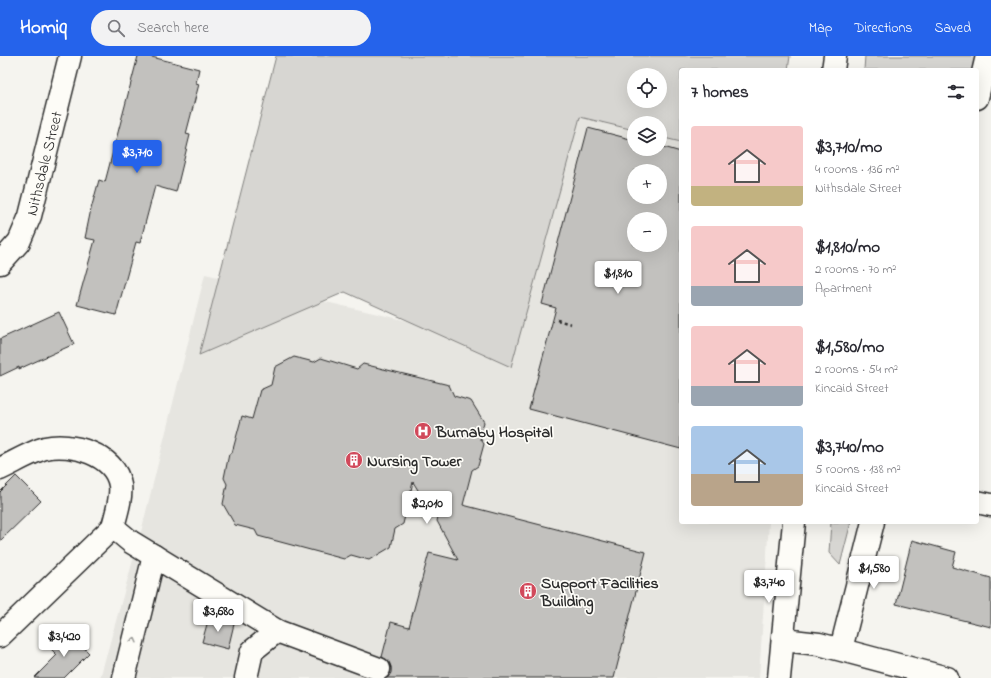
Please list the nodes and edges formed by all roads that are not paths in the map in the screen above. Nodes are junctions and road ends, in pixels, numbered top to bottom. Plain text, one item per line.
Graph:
1 (70, 56) edge
2 (835, 56) edge
3 (987, 56) edge
4 (833, 68) edge
5 (979, 90) edge
6 (0, 264) edge
7 (0, 469) edge
8 (979, 502) edge
9 (991, 505) edge
10 (794, 524) edge
11 (872, 524) edge
12 (113, 527) junction
13 (154, 556) junction
14 (277, 631) junction
15 (0, 636) edge
16 (783, 640) junction
17 (841, 649) junction
18 (379, 669) dead end
19 (124, 678) edge
20 (246, 678) edge
21 (779, 678) edge
22 (947, 678) edge

1 - 6 street, Nithsdale Street
2 - 4 street
3 - 5 street
7 - 12 street
8 - 9 street
10 - 16 street
11 - 17 street
12 - 13 street
12 - 15 street
13 - 14 street
19 -> 13 street
14 - 18 street
14 - 20 street
16 - 17 street
16 - 21 street
17 - 22 street

